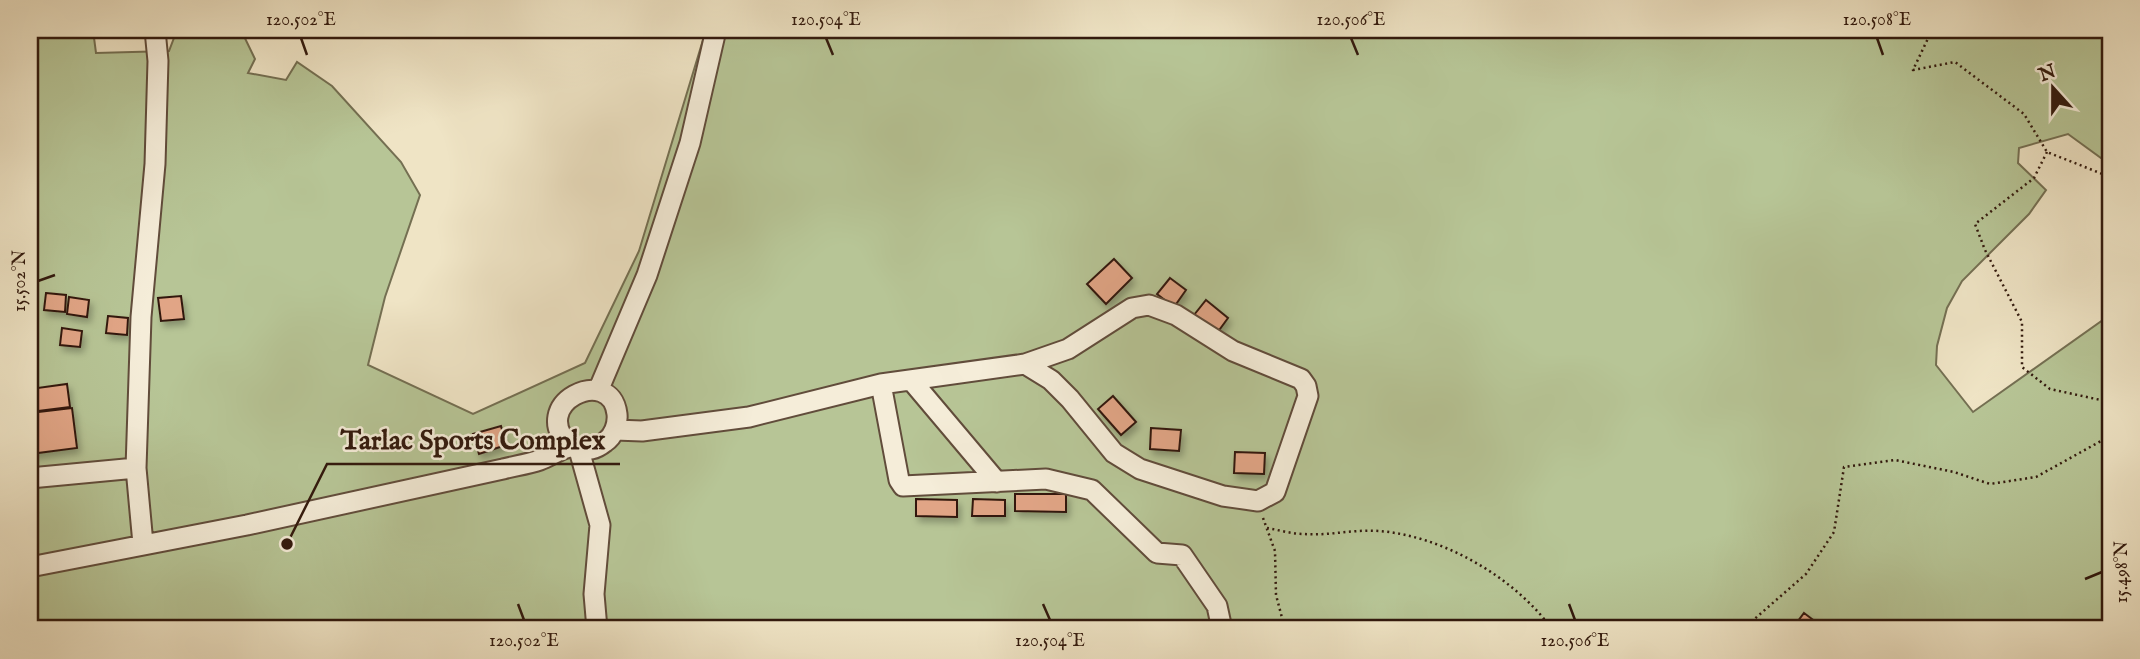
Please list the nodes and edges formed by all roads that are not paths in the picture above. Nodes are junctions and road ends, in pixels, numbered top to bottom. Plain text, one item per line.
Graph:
1 (155, 30) edge
2 (716, 30) edge
3 (1026, 364) junction
4 (911, 380) junction
5 (881, 384) junction
6 (598, 391) junction
7 (615, 430) junction
8 (575, 448) junction
9 (135, 468) junction
10 (30, 478) edge
11 (997, 482) junction
12 (143, 544) junction
13 (30, 567) edge
14 (597, 629) edge
15 (1222, 629) edge

1 - 9 street
2 - 6 street
3 - 3 street
3 - 4 street
4 - 5 street
4 - 11 street
5 - 7 street
5 - 11 street
6 - 7 street
6 - 8 street
7 - 8 street
8 - 12 street
8 - 14 street
9 - 10 street
9 - 12 street
11 - 15 street
12 - 13 street

